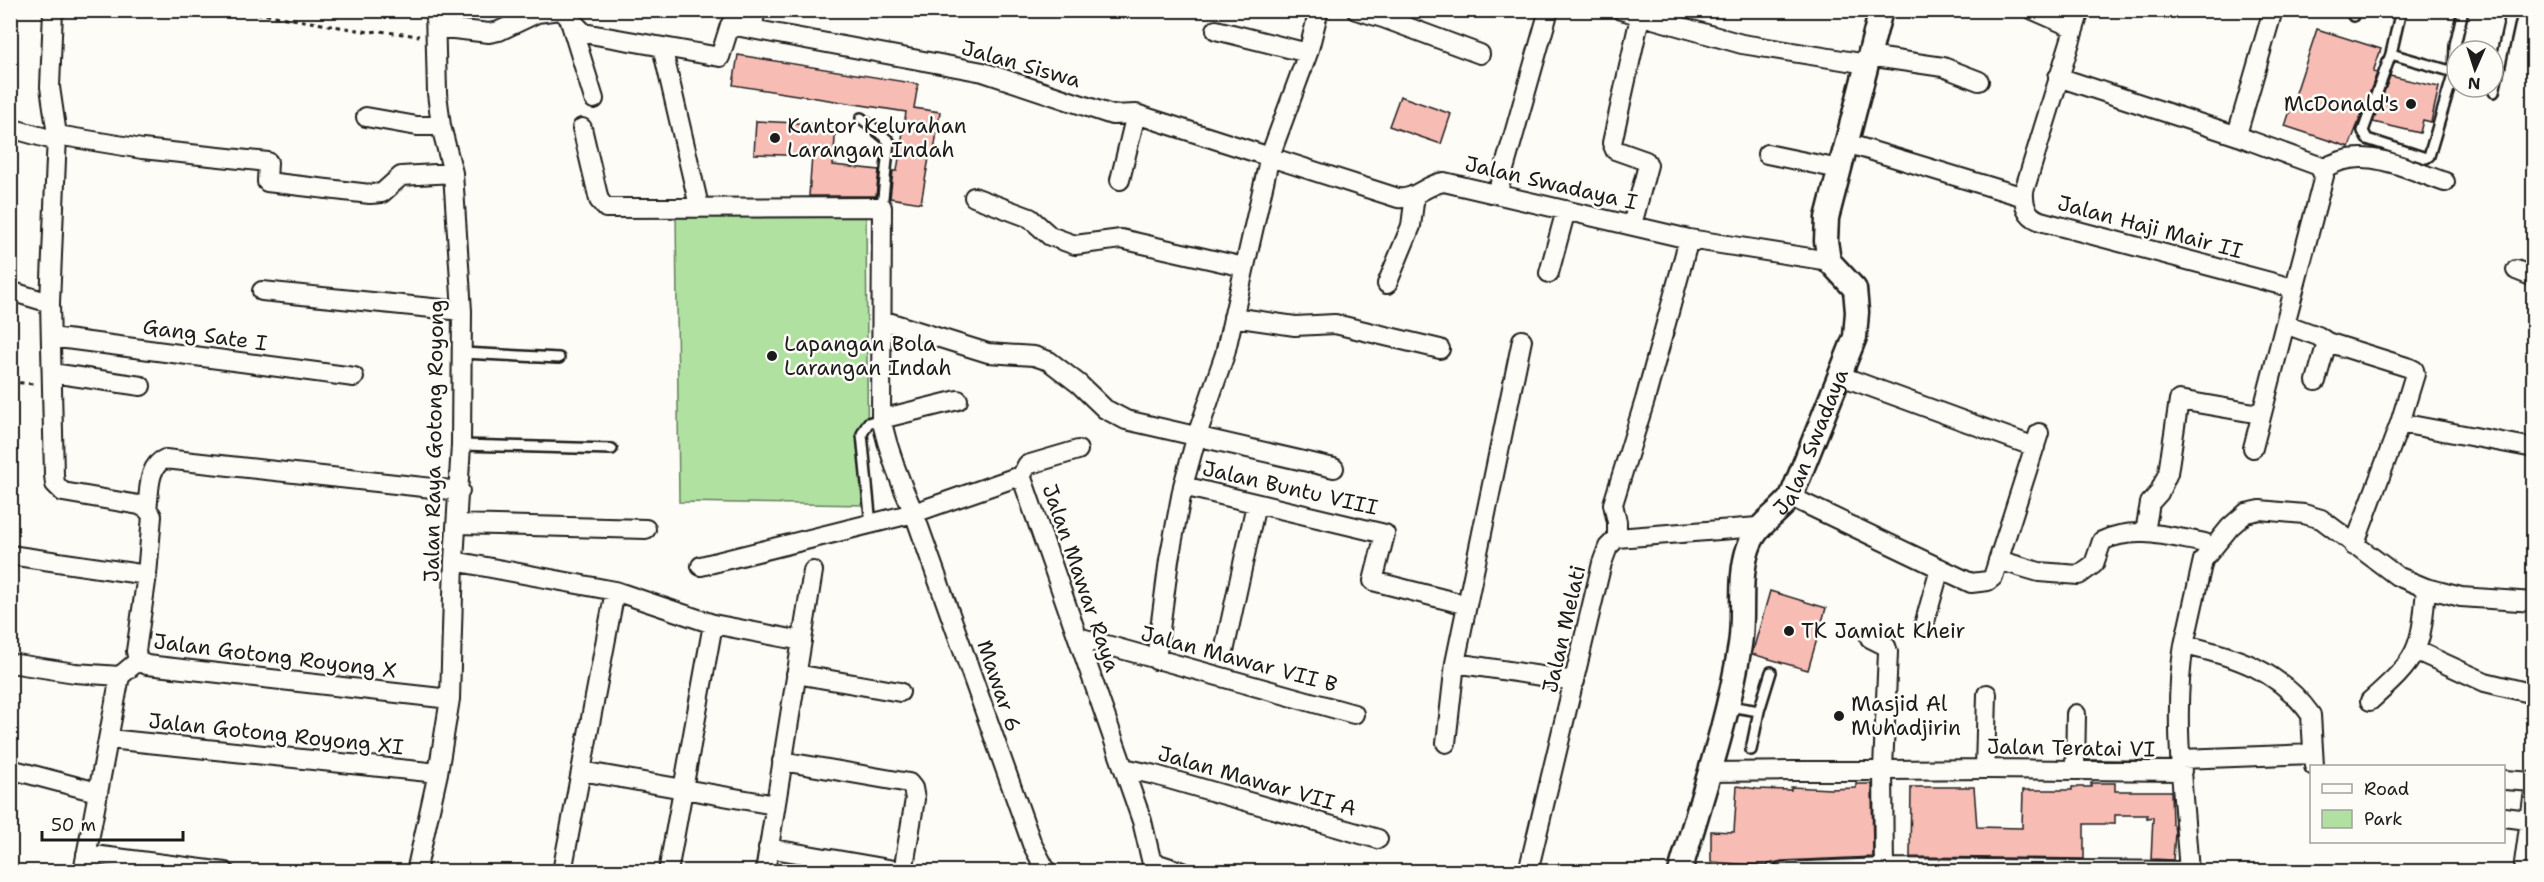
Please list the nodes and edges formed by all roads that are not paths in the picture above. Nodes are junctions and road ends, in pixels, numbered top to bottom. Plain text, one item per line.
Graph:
1 (756, 10) edge
2 (1319, 10) edge
3 (1356, 10) edge
4 (1549, 10) edge
5 (1622, 10) edge
6 (1881, 10) edge
7 (2033, 10) edge
8 (2273, 10) edge
9 (2402, 10) edge
10 (2463, 10) edge
11 (2512, 10) edge
12 (50, 11) edge
13 (564, 14) edge
14 (1640, 17) junction
15 (2077, 19) edge
16 (435, 25) edge
17 (752, 29) junction
18 (1216, 30) dead end
19 (2456, 39) edge
20 (2505, 42) edge
21 (662, 47) junction
22 (1308, 54) junction
23 (1480, 54) dead end
24 (2391, 54) junction
25 (1868, 60) junction
26 (2445, 69) edge
27 (2058, 77) junction
28 (1979, 81) dead end
29 (594, 99) dead end
30 (2446, 99) edge
31 (1136, 114) junction
32 (366, 117) dead end
33 (861, 118) dead end
34 (441, 126) junction
35 (10, 128) edge
36 (582, 128) dead end
37 (2241, 137) junction
38 (57, 138) junction
39 (1846, 143) junction
40 (1767, 154) dead end
41 (1270, 156) junction
42 (1839, 169) junction
43 (2322, 170) junction
44 (453, 173) junction
45 (1120, 180) dead end
46 (2445, 182) dead end
47 (1497, 194) junction
48 (1415, 195) junction
49 (974, 197) dead end
50 (2024, 197) junction
51 (699, 206) junction
52 (882, 207) junction
53 (1566, 210) junction
54 (1632, 225) junction
55 (1689, 239) junction
56 (1829, 261) junction
57 (1244, 267) junction
58 (2516, 270) dead end
59 (1549, 273) dead end
60 (2534, 277) edge
61 (1387, 284) dead end
62 (2293, 288) junction
63 (10, 291) edge
64 (262, 291) dead end
65 (50, 303) junction
66 (462, 311) junction
67 (1233, 317) junction
68 (882, 320) junction
69 (2285, 324) junction
70 (51, 337) junction
71 (1522, 340) dead end
72 (2327, 342) junction
73 (1440, 349) dead end
74 (462, 354) junction
75 (559, 358) dead end
76 (1841, 376) junction
77 (354, 377) dead end
78 (52, 379) junction
79 (2316, 381) dead end
80 (141, 386) dead end
81 (958, 400) dead end
82 (2260, 414) junction
83 (881, 419) junction
84 (2400, 423) junction
85 (1197, 435) junction
86 (461, 445) junction
87 (2253, 448) dead end
88 (2534, 448) edge
89 (612, 449) dead end
90 (1078, 450) dead end
91 (1334, 468) dead end
92 (1020, 479) junction
93 (1183, 486) junction
94 (460, 492) junction
95 (1791, 497) junction
96 (1256, 504) junction
97 (147, 509) junction
98 (914, 513) junction
99 (457, 524) junction
100 (871, 525) junction
101 (1758, 527) junction
102 (646, 529) dead end
103 (2145, 532) junction
104 (1617, 538) junction
105 (2354, 546) junction
106 (2212, 549) junction
107 (10, 555) edge
108 (1998, 560) junction
109 (454, 561) junction
110 (701, 566) dead end
111 (1940, 568) junction
112 (813, 571) dead end
113 (147, 575) junction
114 (2426, 588) junction
115 (615, 591) junction
116 (2534, 602) edge
117 (1467, 605) junction
118 (713, 624) junction
119 (1924, 625) dead end
120 (1078, 637) junction
121 (1870, 638) dead end
122 (802, 641) junction
123 (2184, 645) junction
124 (1225, 647) dead end
125 (2417, 651) junction
126 (1156, 660) junction
127 (138, 661) junction
128 (10, 663) edge
129 (1455, 663) junction
130 (1771, 672) dead end
131 (796, 674) junction
132 (120, 676) junction
133 (1575, 681) junction
134 (900, 692) dead end
135 (1987, 694) dead end
136 (2534, 694) edge
137 (450, 699) junction
138 (2370, 701) dead end
139 (1727, 706) junction
140 (1759, 711) junction
141 (1354, 714) dead end
142 (2076, 714) dead end
143 (109, 739) junction
144 (1446, 743) dead end
145 (1750, 750) dead end
146 (2314, 760) edge
147 (782, 761) junction
148 (2181, 765) junction
149 (1124, 768) junction
150 (10, 769) edge
151 (1883, 769) junction
152 (1985, 769) junction
153 (2075, 770) junction
154 (581, 771) junction
155 (1708, 772) junction
156 (438, 773) junction
157 (2505, 780) edge
158 (2534, 782) edge
159 (683, 789) junction
160 (2534, 791) edge
161 (97, 792) junction
162 (775, 805) junction
163 (2505, 818) edge
164 (2528, 820) junction
165 (1378, 839) dead end
166 (768, 848) junction
167 (85, 863) edge
168 (1153, 867) edge
169 (2534, 868) edge
170 (1884, 870) edge
171 (904, 871) edge
172 (2189, 871) edge
173 (225, 872) edge
174 (416, 872) edge
175 (562, 872) edge
176 (668, 872) edge
177 (765, 872) edge
178 (1047, 872) edge
179 (1183, 872) edge
180 (1528, 872) edge
181 (1680, 872) edge
182 (1782, 872) edge

1 - 17 street
2 - 22 street
3 - 23 street
4 - 47 street
5 - 14 street
6 - 25 street
7 - 15 street
8 - 37 street
9 - 24 lane
10 - 19 lane
11 - 20 lane
12 - 38 street
13 - 16 street
13 - 21 street, Jalan Siswa
13 - 29 street
14 - 25 street
14 - 54 street
15 - 27 street
16 - 34 street, Jalan Raya Gotong Royong
17 - 21 street, Jalan Siswa
17 - 31 street, Jalan Siswa
18 - 22 street
21 - 51 street
22 - 41 street
24 - 26 lane
24 - 30 lane
25 - 28 street
25 - 39 street
27 - 37 street
27 - 50 street
31 - 41 street, Jalan Siswa
31 - 45 street
32 - 34 street
33 - 52 lane
34 - 44 street, Jalan Raya Gotong Royong
35 - 38 street
36 - 51 street
37 - 43 street
38 - 44 street
38 - 65 street
39 - 42 street
39 - 50 street
40 - 42 street
41 - 48 street, Jalan Swadaya I
41 - 57 street
42 - 56 street
43 - 46 street
43 - 62 street
44 - 66 street, Jalan Raya Gotong Royong
47 - 48 street, Jalan Swadaya I
47 - 53 street, Jalan Swadaya I
48 - 61 street
49 - 57 street
50 - 62 street, Jalan Haji Mair II
51 - 52 street
52 - 68 street, Mawar 6
53 - 54 street, Jalan Swadaya I
53 - 59 street
54 - 55 street, Jalan Swadaya I
55 - 56 street, Jalan Swadaya I
55 - 104 street
56 - 76 street, Jalan Swadaya
57 - 67 street
58 - 60 street
62 - 69 street
63 - 65 street
64 - 66 street
65 - 70 street
66 - 74 street, Jalan Raya Gotong Royong
67 - 73 street
67 - 85 street
68 - 83 street, Mawar 6
68 - 85 street
69 - 72 street
69 - 82 street
70 - 77 street, Gang Sate I
70 - 78 street
71 - 117 street
72 - 79 street
72 - 84 street
74 - 75 lane
74 - 86 street, Jalan Raya Gotong Royong
76 - 95 street, Jalan Swadaya
76 - 108 street
78 - 80 street
78 - 97 street
81 - 83 street
82 - 87 street
82 - 103 street
83 - 98 street, Mawar 6
83 - 100 lane
84 - 88 street
84 - 105 street
85 - 91 street
85 - 93 street
86 - 89 lane
86 - 94 street, Jalan Raya Gotong Royong
90 - 92 street
92 - 98 street, Jalan Mawar Raya
92 - 120 street, Jalan Mawar Raya
93 - 96 street, Jalan Buntu VIII
93 - 126 street
94 - 97 street
94 - 99 street, Jalan Raya Gotong Royong
95 - 101 street, Jalan Swadaya
95 - 111 street
96 - 117 street, Jalan Buntu VIII
96 - 124 street
97 - 113 street
98 - 100 street, Jalan Mawar Raya
98 - 178 street, Mawar 6
99 - 102 street
99 - 109 street, Jalan Raya Gotong Royong
100 - 110 street, Jalan Mawar Raya
101 - 104 street
101 - 139 street, Jalan Swadaya
103 - 106 street
103 - 108 street
104 - 133 street, Jalan Melati
105 - 106 street
105 - 114 street
106 - 123 street
107 - 113 street
108 - 111 street
109 - 115 street
109 - 137 street, Jalan Raya Gotong Royong
111 - 119 street
112 - 122 street
113 - 127 street
114 - 116 street
114 - 125 street
115 - 118 street
115 - 154 street
117 - 129 street
118 - 122 street
118 - 159 street
120 - 126 street, Jalan Mawar VII B
120 - 149 street, Jalan Mawar Raya
121 - 151 street
122 - 131 street
123 - 146 street
123 - 148 street
125 - 136 street
125 - 138 street
126 - 141 street, Jalan Mawar VII B
127 - 132 street, Jalan Gotong Royong X
127 - 137 street, Jalan Gotong Royong X
128 - 132 street
129 - 133 street
129 - 144 street
130 - 140 lane
131 - 134 street
131 - 147 street
132 - 143 street
133 - 180 street, Jalan Melati
135 - 152 street
137 - 156 street, Jalan Raya Gotong Royong
139 - 140 lane
139 - 155 street, Jalan Swadaya
140 - 145 lane
142 - 153 street
143 - 156 street, Jalan Gotong Royong XI
143 - 161 street
146 - 148 street, Jalan Teratai VI
147 - 162 street
147 - 171 street
148 - 153 street, Jalan Teratai VI
148 - 172 street
149 - 165 street, Jalan Mawar VII A
149 - 168 street, Jalan Mawar Raya
150 - 161 street
151 - 152 street, Jalan Teratai VI
151 - 155 street, Jalan Teratai VI
151 - 170 street
152 - 153 street, Jalan Teratai VI
154 - 159 street
154 - 175 street
155 - 181 street, Jalan Swadaya
156 - 174 street, Jalan Raya Gotong Royong
157 - 158 street
159 - 162 street
159 - 176 street
160 - 164 street
161 - 167 street
162 - 166 street
163 - 164 street
164 - 169 street
166 - 171 street
166 - 177 street
167 - 173 street
168 - 179 street
170 - 172 street
170 - 182 street

